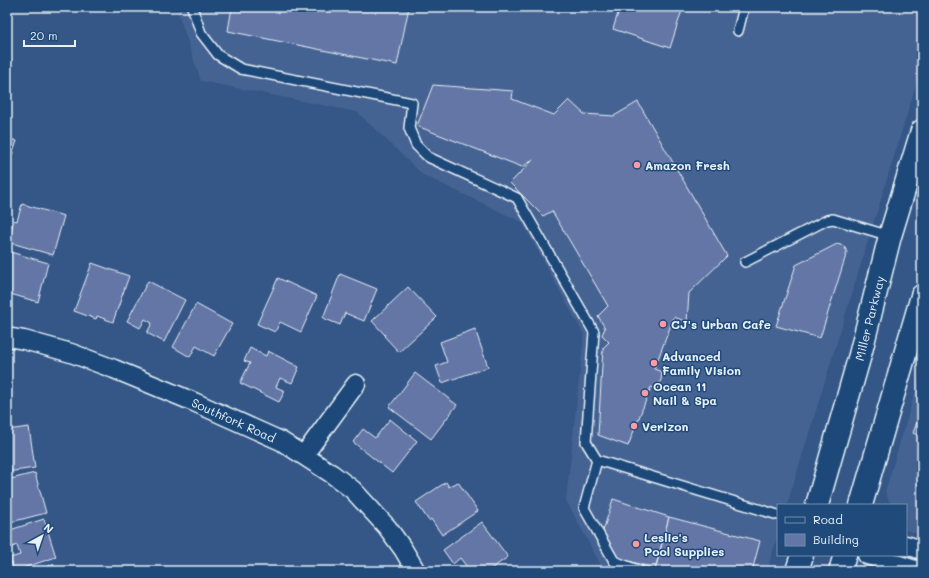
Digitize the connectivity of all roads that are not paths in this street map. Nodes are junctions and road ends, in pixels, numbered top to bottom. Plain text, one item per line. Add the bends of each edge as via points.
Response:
1 (192, 7) edge
2 (744, 7) edge
3 (738, 31) dead end
4 (922, 131) edge
5 (890, 236) junction
6 (745, 262) dead end
7 (922, 296) edge
8 (7, 337) edge
9 (356, 384) dead end
10 (304, 455) junction
11 (597, 460) junction
12 (817, 504) edge
13 (861, 504) edge
14 (777, 515) edge
15 (907, 546) edge
16 (922, 550) edge
17 (802, 556) edge
18 (845, 556) edge
19 (869, 556) edge
20 (416, 571) edge
21 (640, 571) edge
22 (797, 571) edge
23 (840, 571) edge
24 (919, 571) edge

1 - 11 lane via 201,33 218,56 241,69 412,103 409,128 416,145 428,157 517,198 594,332 586,442
2 - 3 lane
4 - 5 street, Miller Parkway
5 - 6 lane via 833,219
5 - 12 street, Miller Parkway via 860,355
7 - 13 street
8 - 10 street, Southfork Road via 71,353 114,369 281,441
9 - 10 street
10 - 20 street, Southfork Road via 353,490 387,527
11 - 14 lane
11 - 21 lane via 584,508 614,561
15 - 16 street
17 - 22 street
18 - 23 street
19 - 24 street

